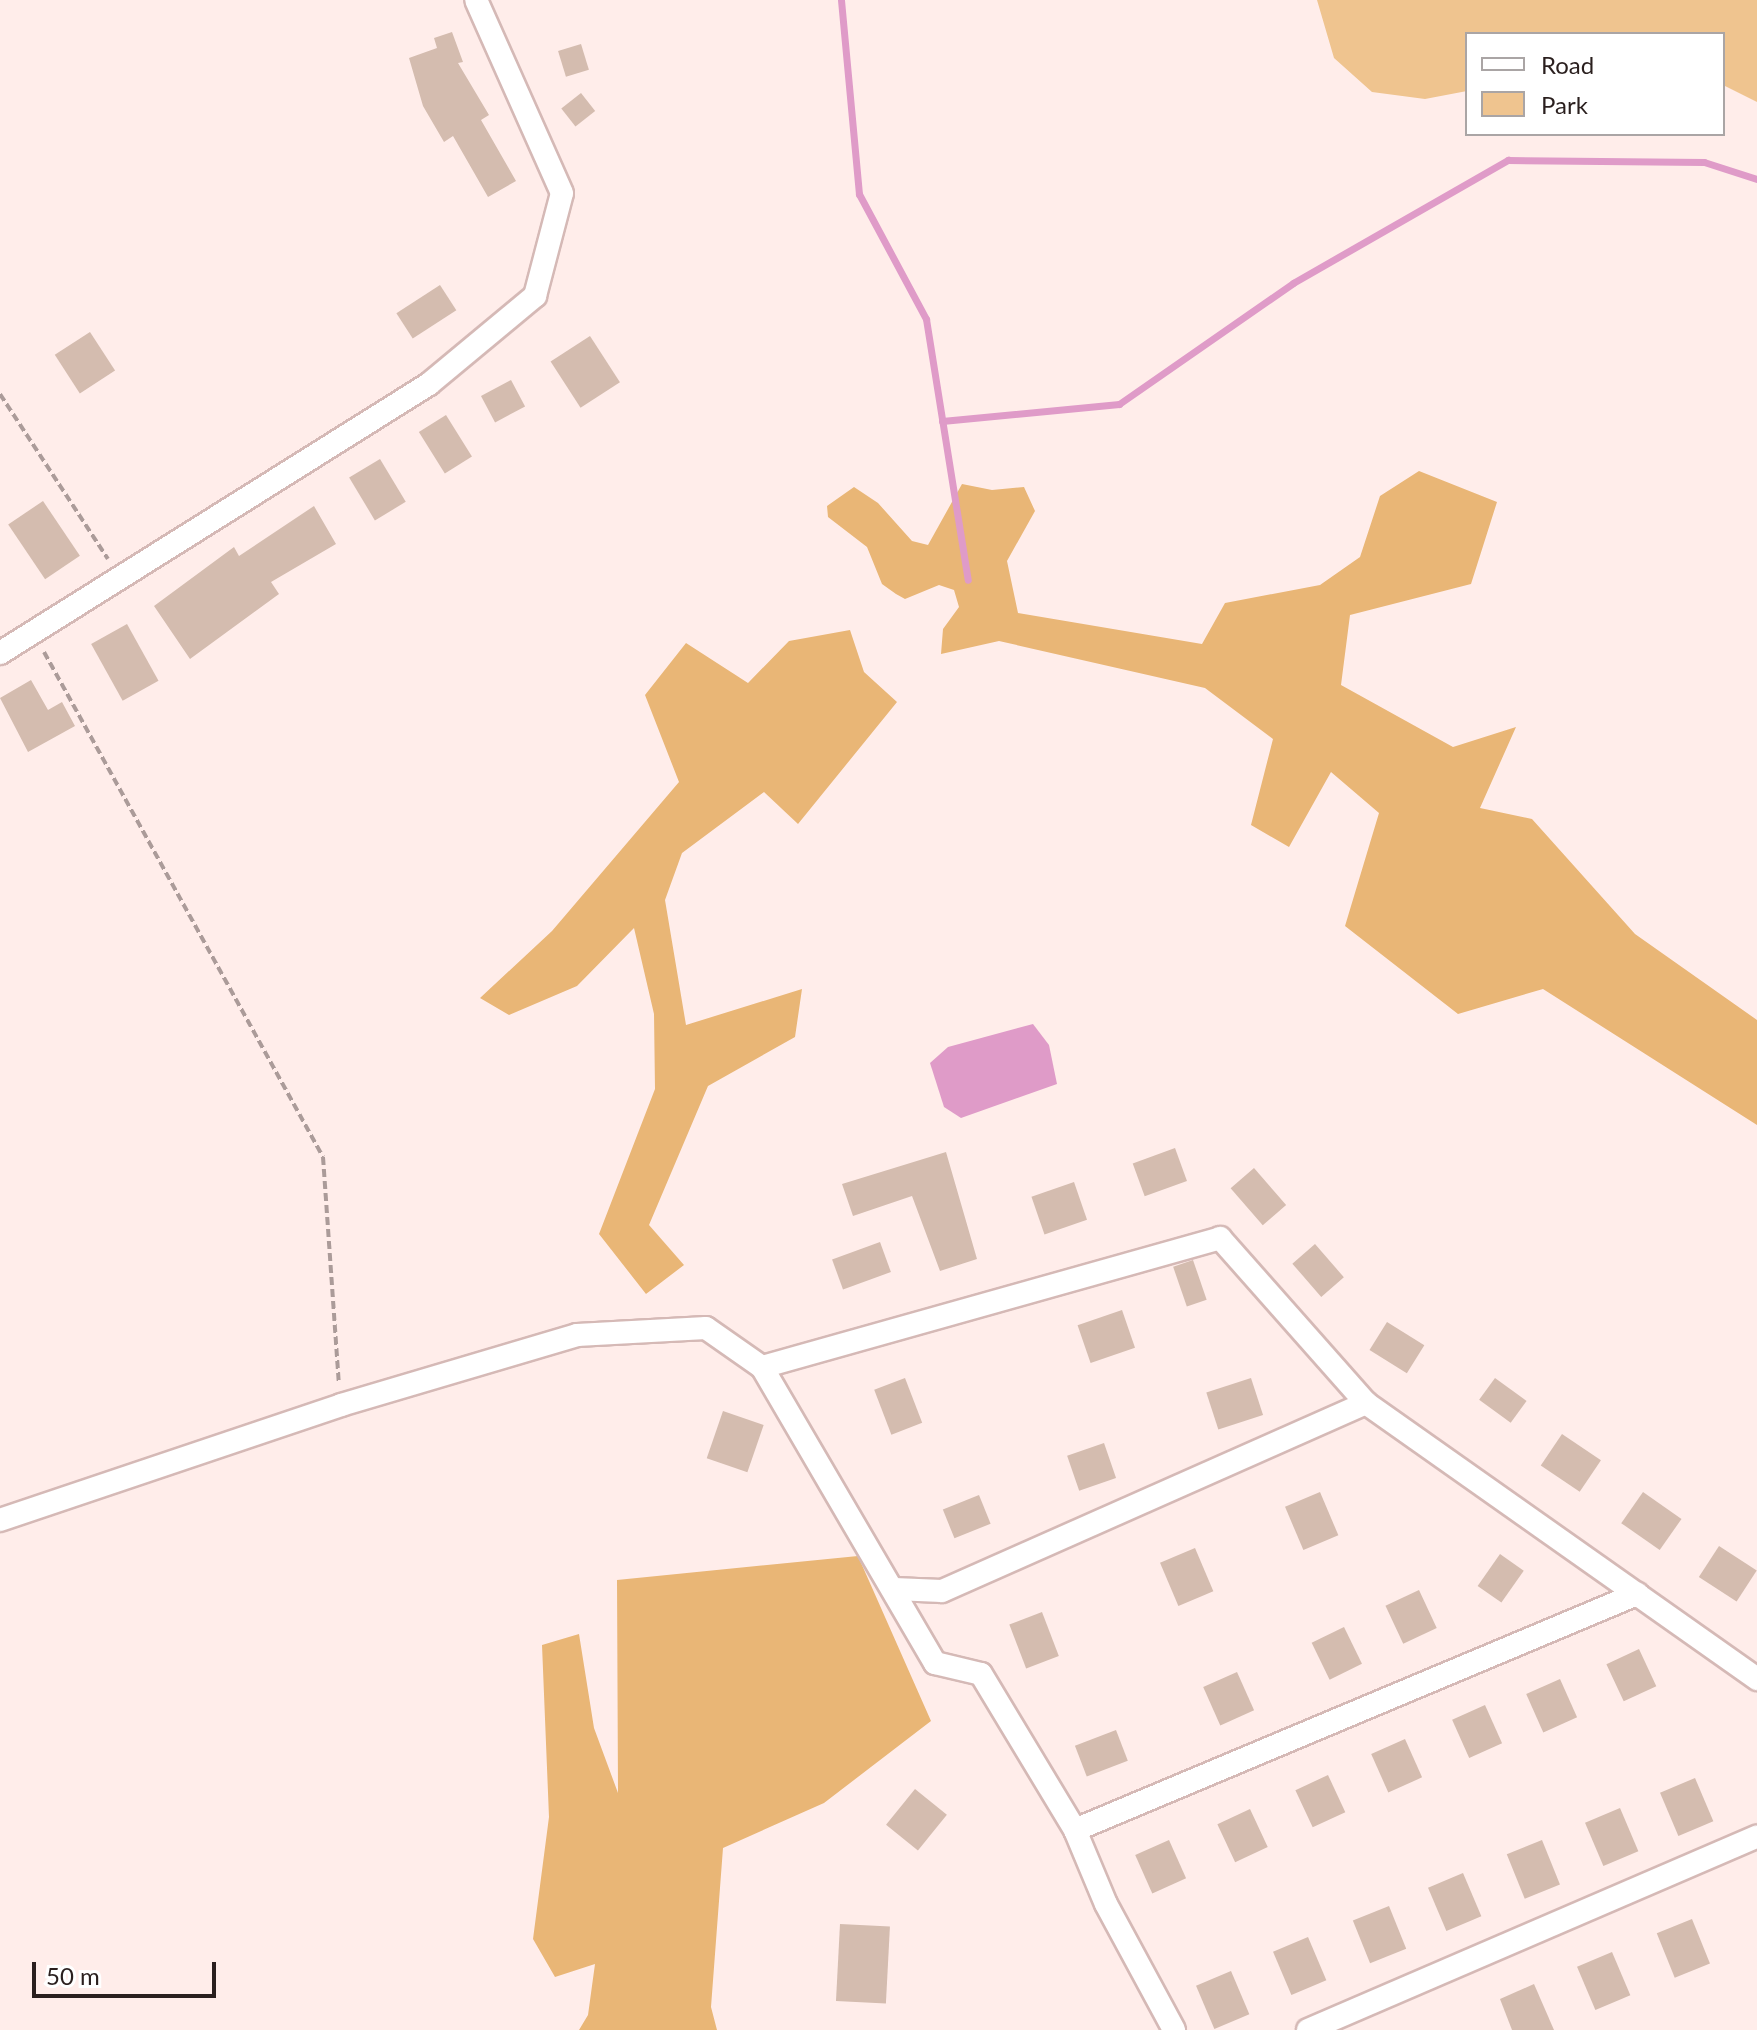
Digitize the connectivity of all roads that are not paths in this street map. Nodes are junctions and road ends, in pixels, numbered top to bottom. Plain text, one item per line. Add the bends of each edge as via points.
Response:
1 (476, 0) edge
2 (0, 653) edge
3 (762, 1367) junction
4 (1366, 1403) junction
5 (0, 1520) edge
6 (894, 1589) junction
7 (1637, 1594) junction
8 (1757, 1679) edge
9 (1075, 1830) junction
10 (1757, 1837) edge
11 (1174, 2030) edge
12 (1308, 2030) edge

1 - 2 street via 562,193 535,296 429,384
3 - 4 street via 1220,1238
3 - 5 street via 706,1328 577,1335 341,1405
3 - 6 street
4 - 6 street via 942,1591
4 - 7 street
6 - 9 street via 935,1663 981,1674
7 - 8 street
7 - 9 street
9 - 11 street via 1106,1904
10 - 12 street

